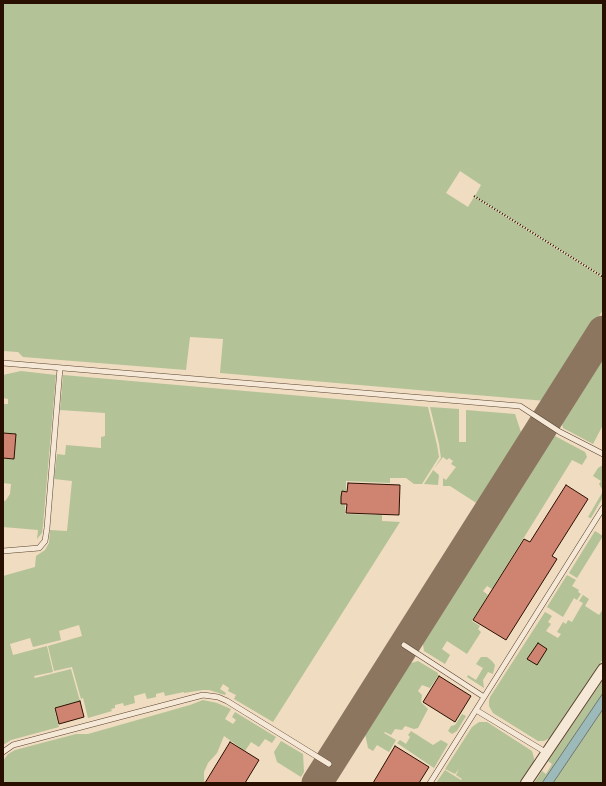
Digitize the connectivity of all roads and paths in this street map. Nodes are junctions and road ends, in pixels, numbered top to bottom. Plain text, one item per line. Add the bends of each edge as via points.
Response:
1 (474, 196) dead end
2 (603, 277) edge
3 (3, 363) edge
4 (60, 368) junction
5 (603, 454) edge
6 (603, 508) edge
7 (3, 550) edge
8 (404, 645) dead end
9 (603, 669) edge
10 (484, 697) junction
11 (476, 710) junction
12 (3, 752) edge
13 (547, 753) junction
14 (329, 764) dead end
15 (430, 783) edge
16 (526, 783) edge

1 - 2 path
3 - 4 lane
4 - 5 lane via 520,406 560,432
4 - 7 lane via 44,541 39,548
6 - 10 lane
8 - 10 lane
9 - 13 street
10 - 11 lane
11 - 13 lane
11 - 15 lane
12 - 14 lane via 19,743 203,695 227,701
13 - 16 street

